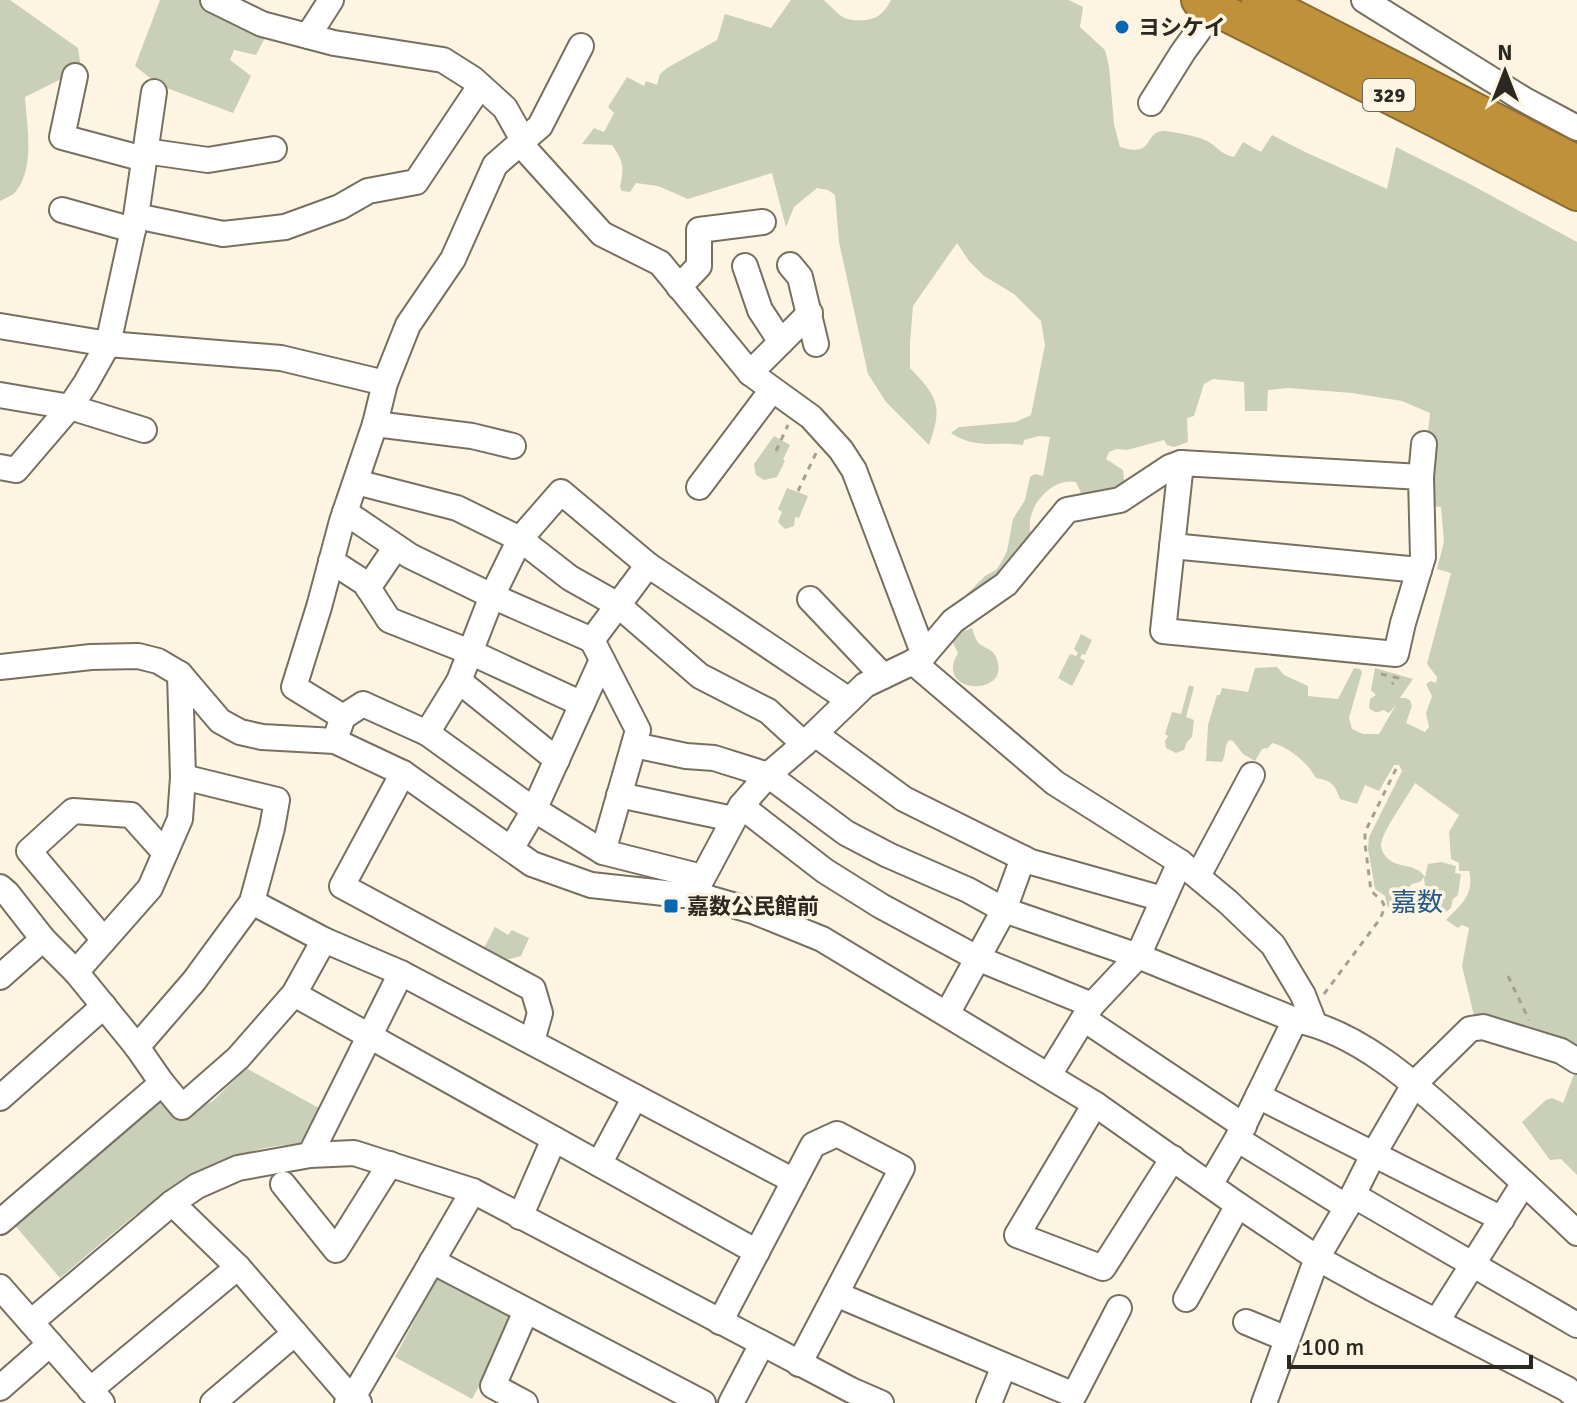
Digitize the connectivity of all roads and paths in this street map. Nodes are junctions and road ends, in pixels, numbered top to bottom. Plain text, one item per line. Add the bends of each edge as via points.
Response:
1 (213, 0) edge
2 (331, 0) edge
3 (1259, 0) edge
4 (1364, 0) edge
5 (1207, 4) edge
6 (308, 36) junction
7 (581, 46) dead end
8 (75, 76) dead end
9 (480, 86) junction
10 (154, 92) dead end
11 (1151, 103) dead end
12 (1577, 128) edge
13 (523, 140) junction
14 (274, 149) dead end
15 (145, 155) junction
16 (1577, 163) edge
17 (1577, 193) edge
18 (62, 210) dead end
19 (763, 222) dead end
20 (134, 223) junction
21 (790, 265) dead end
22 (745, 266) dead end
23 (679, 287) junction
24 (810, 313) junction
25 (0, 326) edge
26 (781, 342) junction
27 (108, 344) junction
28 (816, 344) dead end
29 (750, 373) junction
30 (385, 383) junction
31 (772, 390) junction
32 (0, 395) edge
33 (70, 407) junction
34 (797, 407) junction
35 (375, 424) junction
36 (144, 430) dead end
37 (826, 433) junction
38 (1424, 444) dead end
39 (513, 446) dead end
40 (776, 451) dead end
41 (1181, 463) junction
42 (0, 467) edge
43 (1421, 477) junction
44 (356, 482) junction
45 (699, 487) dead end
46 (798, 491) dead end
47 (345, 512) junction
48 (520, 539) junction
49 (1172, 546) junction
50 (396, 547) junction
51 (331, 561) junction
52 (648, 565) junction
53 (1419, 570) junction
54 (368, 588) junction
55 (492, 596) junction
56 (810, 599) dead end
57 (618, 605) junction
58 (597, 650) junction
59 (470, 652) junction
60 (919, 658) junction
61 (0, 667) edge
62 (180, 674) junction
63 (883, 676) junction
64 (459, 681) junction
65 (849, 700) junction
66 (582, 704) junction
67 (343, 717) junction
68 (427, 733) junction
69 (810, 739) junction
70 (335, 741) junction
71 (634, 745) junction
72 (557, 760) junction
73 (1396, 769) dead end
74 (403, 773) junction
75 (768, 775) junction
76 (1252, 775) dead end
77 (183, 777) junction
78 (619, 795) junction
79 (534, 810) junction
80 (737, 813) junction
81 (511, 849) junction
82 (603, 852) junction
83 (165, 853) junction
84 (1023, 858) junction
85 (1189, 869) junction
86 (698, 886) junction
87 (0, 887) edge
88 (1163, 899) junction
89 (252, 902) junction
90 (1004, 910) junction
91 (43, 939) junction
92 (104, 940) junction
93 (324, 940) junction
94 (1138, 956) junction
95 (977, 958) junction
96 (76, 972) junction
97 (401, 973) junction
98 (1508, 976) dead end
99 (0, 977) edge
100 (294, 994) junction
101 (104, 1006) junction
102 (1088, 1012) junction
103 (947, 1014) junction
104 (1306, 1018) junction
105 (370, 1036) junction
106 (532, 1041) junction
107 (137, 1047) junction
108 (1549, 1047) junction
109 (1577, 1061) edge
110 (1049, 1075) junction
111 (162, 1083) junction
112 (1415, 1083) junction
113 (1258, 1096) junction
114 (635, 1097) junction
115 (0, 1098) edge
116 (1095, 1104) junction
117 (1240, 1133) junction
118 (554, 1139) junction
119 (310, 1155) junction
120 (1373, 1155) junction
121 (1173, 1158) junction
122 (390, 1164) junction
123 (599, 1164) junction
124 (794, 1181) junction
125 (1524, 1183) junction
126 (283, 1184) dead end
127 (1210, 1185) junction
128 (473, 1191) junction
129 (1350, 1201) junction
130 (172, 1203) junction
131 (1238, 1205) junction
132 (520, 1217) junction
133 (1502, 1219) junction
134 (0, 1222) edge
135 (1577, 1233) edge
136 (757, 1252) junction
137 (1317, 1258) junction
138 (432, 1261) junction
139 (1474, 1265) junction
140 (238, 1267) junction
141 (0, 1287) edge
142 (836, 1294) junction
143 (1186, 1299) dead end
144 (1119, 1308) dead end
145 (526, 1311) junction
146 (1437, 1321) junction
147 (31, 1322) junction
148 (720, 1322) junction
149 (1246, 1322) dead end
150 (1577, 1325) edge
151 (295, 1333) junction
152 (1287, 1339) junction
153 (50, 1344) junction
154 (762, 1344) junction
155 (799, 1364) junction
156 (1004, 1366) junction
157 (0, 1388) edge
158 (96, 1396) edge
159 (1577, 1398) edge
160 (353, 1402) edge
161 (213, 1403) edge
162 (525, 1403) edge
163 (703, 1403) edge
164 (731, 1403) edge
165 (881, 1403) edge
166 (989, 1403) edge
167 (1264, 1403) edge

1 - 6 street via 262,24
2 - 6 street
3 - 16 highway, 329
4 - 12 street
5 - 11 street
5 - 17 highway, 329
6 - 9 street via 443,60
7 - 13 street via 540,126
8 - 15 street via 62,137
9 - 13 street via 505,108
9 - 20 street via 416,182 368,191 285,227 223,234
10 - 15 street
13 - 23 street via 526,150 602,234 660,263
13 - 30 street via 495,165 453,259 408,325
14 - 15 street via 208,160
15 - 20 street
18 - 20 street
19 - 23 street via 699,230 699,266
20 - 27 street
21 - 24 street via 800,277
22 - 26 street via 760,310
23 - 29 street
24 - 26 street
24 - 28 street
25 - 27 street
26 - 29 street
27 - 30 street via 281,358
27 - 33 street
29 - 31 street
30 - 35 street
31 - 34 street
31 - 45 street
32 - 33 street
33 - 36 street
33 - 42 street via 16,470
34 - 37 street
34 - 40 path
35 - 39 street
35 - 44 street
37 - 46 path
37 - 60 street via 854,470
38 - 43 street
41 - 43 street
41 - 49 street
41 - 60 street via 1120,500 1067,510 1006,584 953,621
43 - 53 street
44 - 47 street
44 - 48 street via 457,508
47 - 50 street
47 - 51 street
48 - 52 street via 561,492
48 - 55 street
48 - 57 street via 570,578
49 - 53 street
49 - 53 street via 1163,631 1396,654
50 - 54 street
50 - 55 street
51 - 54 street
51 - 67 street via 294,687
52 - 57 street
52 - 65 street
54 - 59 street via 389,620
55 - 58 street
55 - 59 street
56 - 63 street
57 - 58 street
57 - 69 street via 700,676
58 - 66 street
58 - 71 street via 638,730
59 - 64 street
59 - 66 street
60 - 63 street
60 - 85 street via 1055,783
61 - 62 street via 138,656
62 - 70 street via 220,721 240,732
62 - 77 street
63 - 65 street
64 - 68 street
64 - 72 street
65 - 69 street
66 - 72 street
67 - 68 street via 363,704
67 - 70 street
68 - 79 street
69 - 75 street
69 - 84 street via 904,799
70 - 74 street
71 - 75 street via 714,758
71 - 78 street
72 - 79 street
73 - 104 path via 1365,832 1371,891 1382,901 1384,912
74 - 81 street
74 - 106 street via 342,886 533,989 540,1013
75 - 80 street
75 - 90 street via 846,833
76 - 85 street
77 - 83 street via 180,819
77 - 89 street via 277,800
78 - 80 street
78 - 82 street
79 - 81 street
79 - 82 street
80 - 86 street
80 - 95 street via 881,906
81 - 86 street via 532,864 591,885 683,895
82 - 86 street
83 - 92 street via 150,888
83 - 92 street via 131,815 73,811 29,851
84 - 88 street
84 - 90 street
85 - 88 street
85 - 104 street via 1273,945 1303,995
86 - 103 street via 822,939
87 - 91 street
88 - 94 street
89 - 93 street
89 - 107 street
90 - 94 street
90 - 95 street
91 - 96 street
91 - 99 street
92 - 96 street
93 - 97 street
93 - 100 street
94 - 102 street
94 - 104 street
95 - 102 street
95 - 103 street
96 - 101 street
97 - 105 street
97 - 106 street
98 - 108 path
100 - 105 street
100 - 111 street via 238,1058 182,1107
101 - 107 street
101 - 115 street
102 - 110 street
102 - 117 street
103 - 110 street
104 - 112 street
104 - 113 street
105 - 118 street
105 - 119 street
106 - 114 street
107 - 111 street
108 - 109 street
108 - 112 street via 1483,1027 1470,1029
110 - 116 street
111 - 134 street
112 - 120 street
112 - 125 street
113 - 117 street
113 - 120 street
114 - 123 street
114 - 124 street
116 - 121 street
116 - 121 street via 1017,1235 1103,1268
117 - 127 street
117 - 129 street
118 - 123 street
118 - 132 street
119 - 122 street via 354,1153
119 - 130 street via 238,1168
120 - 129 street
120 - 133 street
121 - 127 street
122 - 126 street via 336,1250
122 - 128 street
123 - 136 street
124 - 136 street
124 - 142 street via 813,1145 837,1134 902,1168
125 - 133 street
125 - 135 street
127 - 131 street
128 - 132 street
128 - 138 street
129 - 137 street
129 - 139 street
130 - 140 street
130 - 147 street
131 - 137 street
131 - 143 street
132 - 148 street
133 - 139 street
136 - 148 street
137 - 146 street
137 - 152 street
138 - 145 street
138 - 160 street
139 - 146 street
139 - 150 street
140 - 151 street
140 - 158 street
141 - 147 street
142 - 155 street
142 - 156 street
144 - 156 street via 1074,1395
145 - 162 street via 493,1386
145 - 163 street
146 - 159 street
147 - 153 street
148 - 154 street
149 - 152 street
151 - 160 street
151 - 161 street
152 - 167 street
153 - 157 street
153 - 158 street
154 - 155 street
154 - 164 street
155 - 165 street
156 - 166 street

